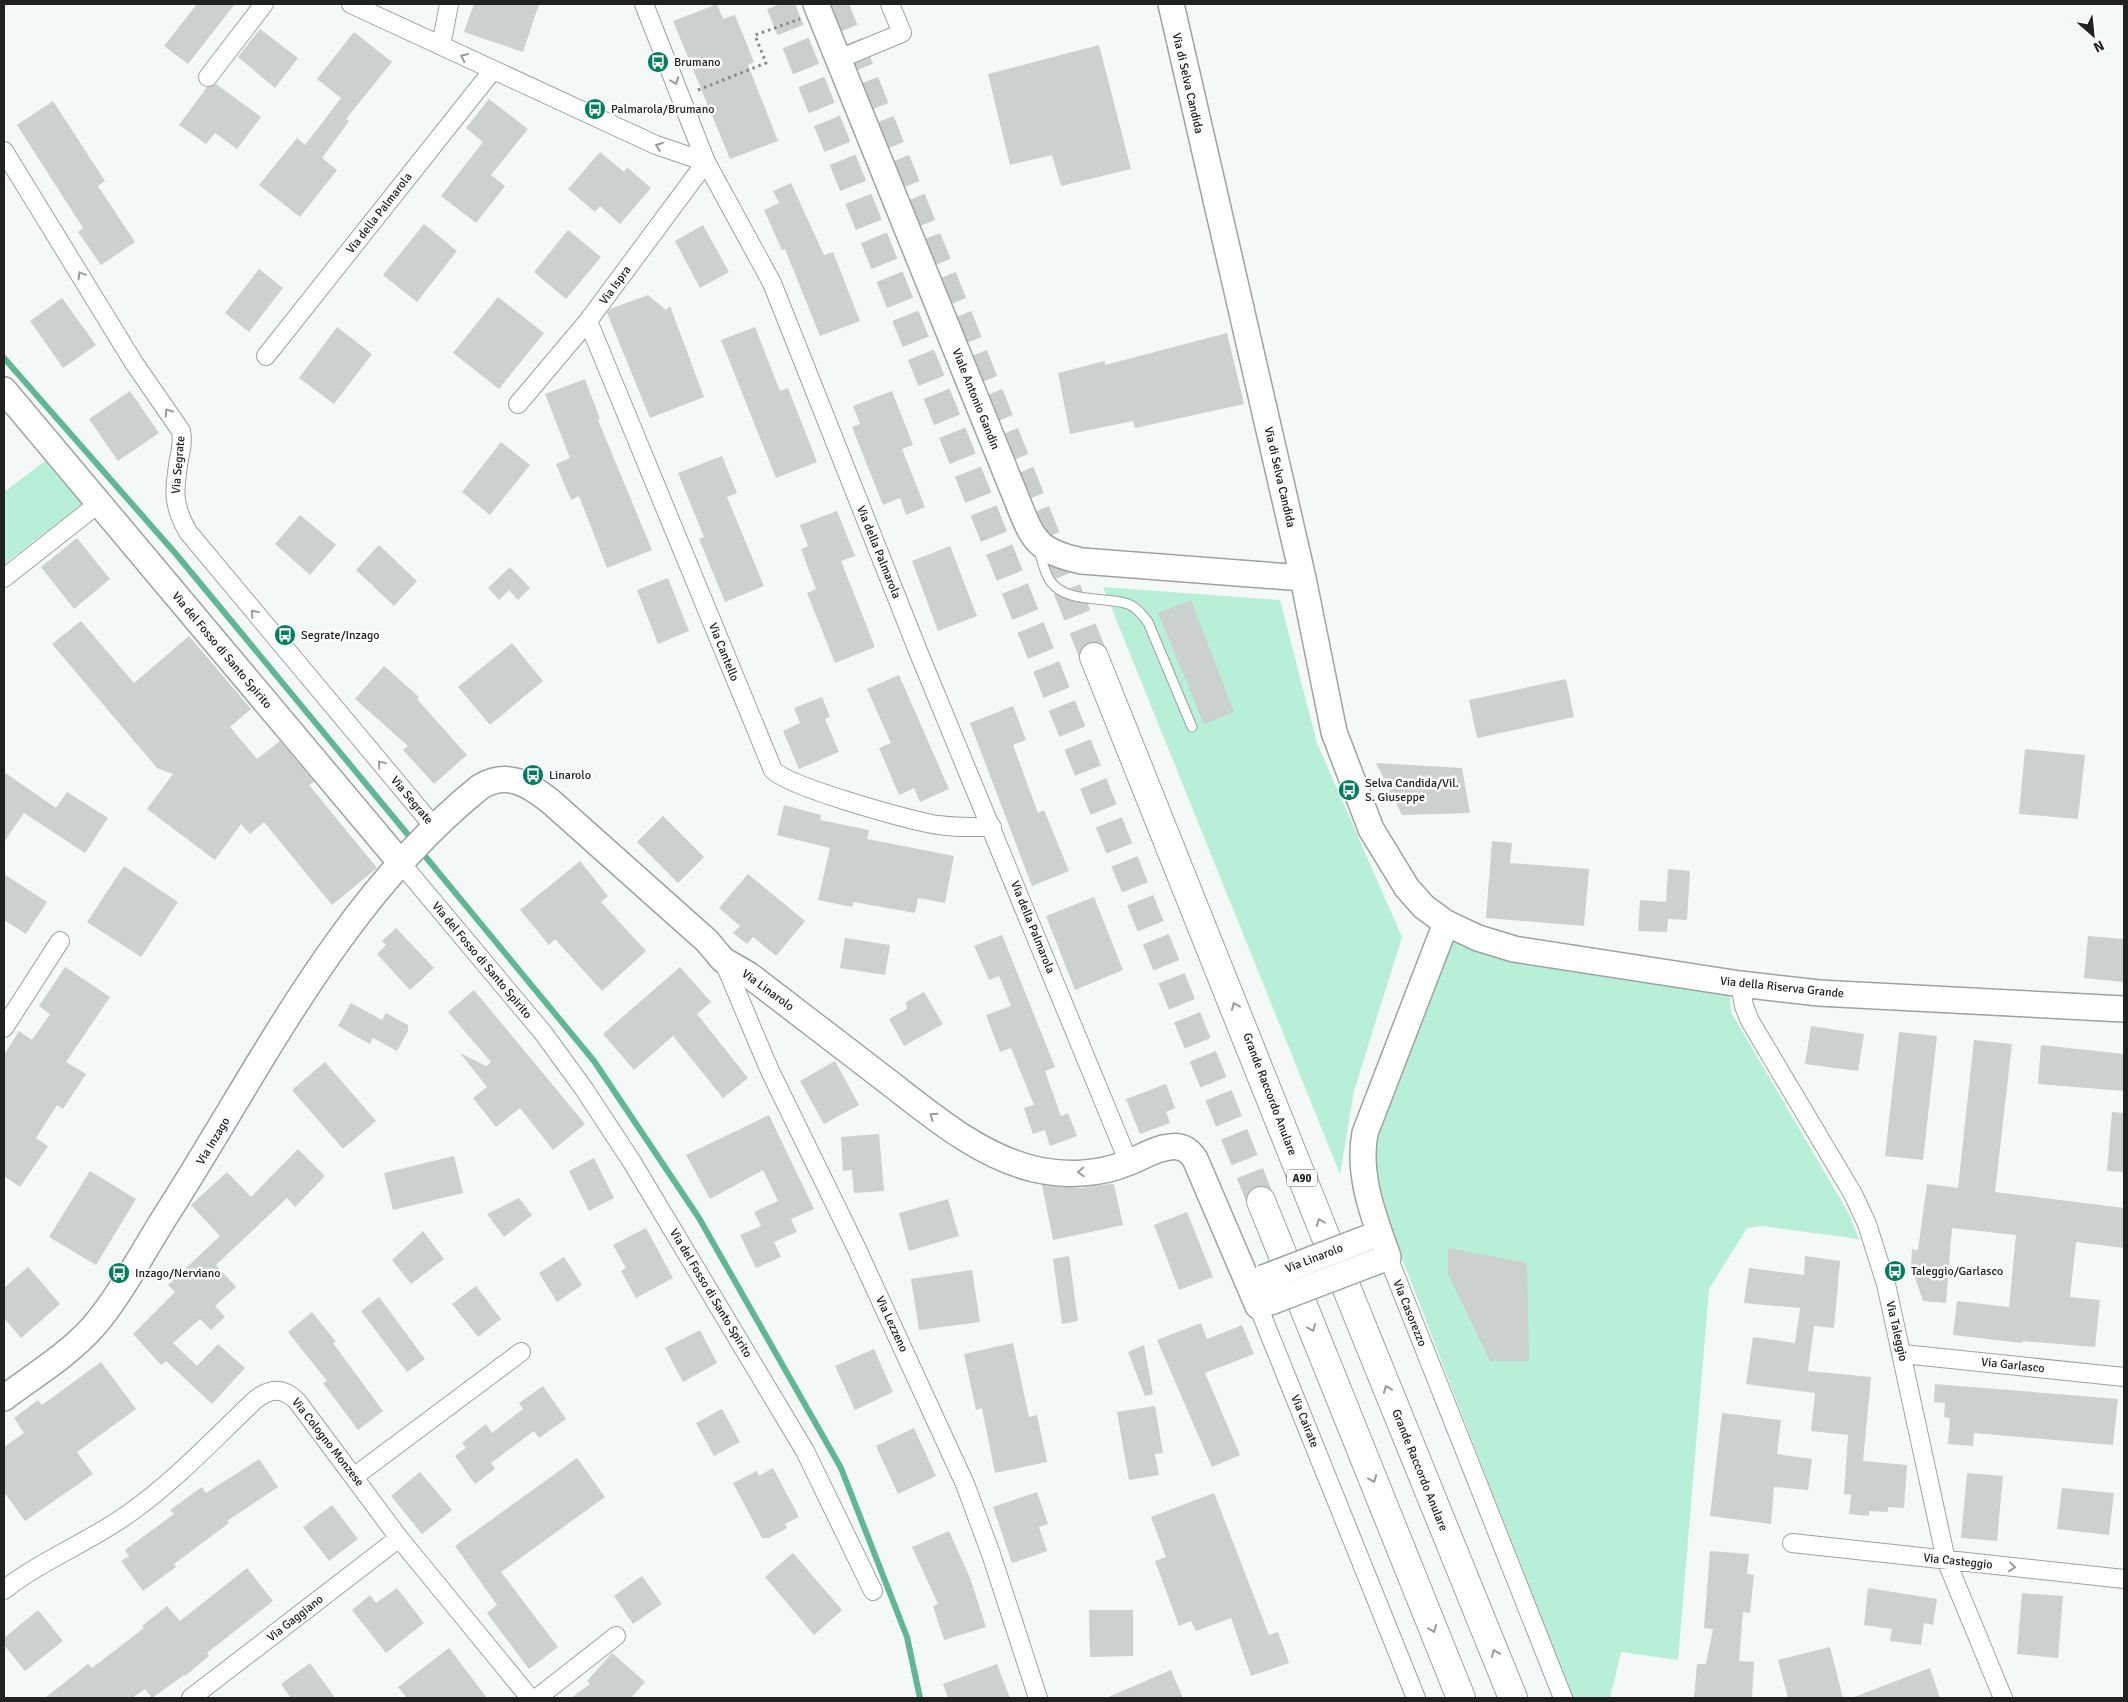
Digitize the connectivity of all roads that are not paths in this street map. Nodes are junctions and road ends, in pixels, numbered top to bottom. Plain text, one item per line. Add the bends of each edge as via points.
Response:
1 (264, 4) edge
2 (351, 4) edge
3 (450, 4) edge
4 (644, 4) edge
5 (890, 4) edge
6 (1171, 4) edge
7 (818, 8) edge
8 (441, 46) junction
9 (839, 59) junction
10 (493, 70) junction
11 (208, 78) dead end
12 (4, 151) edge
13 (706, 162) junction
14 (588, 321) junction
15 (266, 356) dead end
16 (4, 390) edge
17 (518, 404) dead end
18 (98, 504) junction
19 (1036, 542) junction
20 (4, 578) edge
21 (1303, 578) junction
22 (1094, 657) tunnel mouth
23 (1192, 726) dead end
24 (992, 827) junction
25 (435, 828) junction
26 (400, 862) junction
27 (1446, 923) junction
28 (60, 941) dead end
29 (723, 960) junction
30 (1740, 984) junction
31 (2124, 1009) edge
32 (4, 1028) edge
33 (1184, 1148) joint
34 (1129, 1163) junction
35 (1261, 1202) tunnel mouth
36 (1373, 1235) junction
37 (1383, 1259) junction
38 (1256, 1281) junction
39 (1266, 1304) junction
40 (521, 1352) dead end
41 (1903, 1354) junction
42 (2124, 1377) edge
43 (4, 1398) edge
44 (355, 1476) junction
45 (399, 1538) junction
46 (1792, 1543) dead end
47 (1946, 1560) junction
48 (2124, 1578) edge
49 (4, 1590) edge
50 (873, 1591) dead end
51 (616, 1636) dead end
52 (191, 1698) edge
53 (530, 1698) edge
54 (537, 1698) edge
55 (1038, 1698) edge
56 (1416, 1698) edge
57 (1461, 1698) edge
58 (1513, 1698) edge
59 (1563, 1698) edge
60 (2003, 1698) edge

1 - 11 street
2 - 8 street
3 - 8 street
4 -> 13 street, Via della Palmarola
5 - 9 street via 902,33
6 - 21 street, Via di Selva Candida
7 - 9 street, Viale Antonio Gandin
10 -> 8 street
9 - 19 street, Viale Antonio Gandin via 1014,495
13 -> 10 street via 656,145
10 - 15 street, Via della Palmarola
25 -> 12 street, Via Segrate via 188,532 177,510 174,491 181,431 134,363
13 - 14 street, Via Ispra
13 - 24 street, Via della Palmarola via 772,283 920,656
14 - 17 street, Via Ispra
14 - 24 street, Via Cantello via 773,770 796,784 927,823
16 - 18 street, Via del Fosso di Santo Spirito
18 - 20 street
18 - 26 street, Via del Fosso di Santo Spirito
19 - 21 street via 1058,555 1082,561
19 - 23 lane via 1046,573 1055,586 1075,595 1129,604 1139,611 1148,622
21 - 27 street, Via di Selva Candida via 1334,732 1371,829 1406,888
58 -> 22 highway, Grande Raccordo Anulare / A90
24 - 34 street, Via della Palmarola
25 - 26 street, Via Linarolo
25 - 29 street, Via Linarolo via 487,783 506,778 520,781 550,800 707,941
26 - 43 street, Via Inzago via 338,941 292,1011 103,1314 78,1342
26 - 50 street, Via del Fosso di Santo Spirito via 544,1034 632,1162 796,1435
27 - 30 street, Via della Riserva Grande via 1478,938 1514,949
27 - 36 street, Via Casorezzo via 1365,1133 1363,1169
28 - 32 street
34 -> 29 street, Via Linarolo via 1092,1172 1053,1172 1019,1165 992,1153 930,1114 749,975
29 - 55 street, Via Lezzeno via 770,1071 961,1475 991,1554
30 - 31 street, Via della Riserva Grande via 1820,993
30 - 41 street, Via Taleggio via 1750,1021 1863,1214 1886,1284
33 - 34 street, Via Linarolo via 1164,1148
33 - 38 street, Via Cairate via 1195,1159
35 -> 57 highway
36 - 37 street, Via Casorezzo
36 - 38 street, Via Linarolo, bridge
37 - 39 street, Via Linarolo, bridge
37 - 59 street, Via Casorezzo
38 - 39 street, Via Cairate
39 - 56 street, Via Cairate
40 - 44 street
41 - 42 street, Via Garlasco
41 - 47 street, Via Taleggio
44 - 45 street, Via Cologno Monzese
44 - 49 street, Via Cologno Monzese via 293,1398 279,1390 269,1391 130,1513 35,1567
45 - 52 street, Via Gaggiano
45 - 53 street, Via Cologno Monzese
46 - 47 street, Via Casteggio
47 -> 48 street, Via Casteggio
47 - 60 street, Via Taleggio
51 - 54 street

